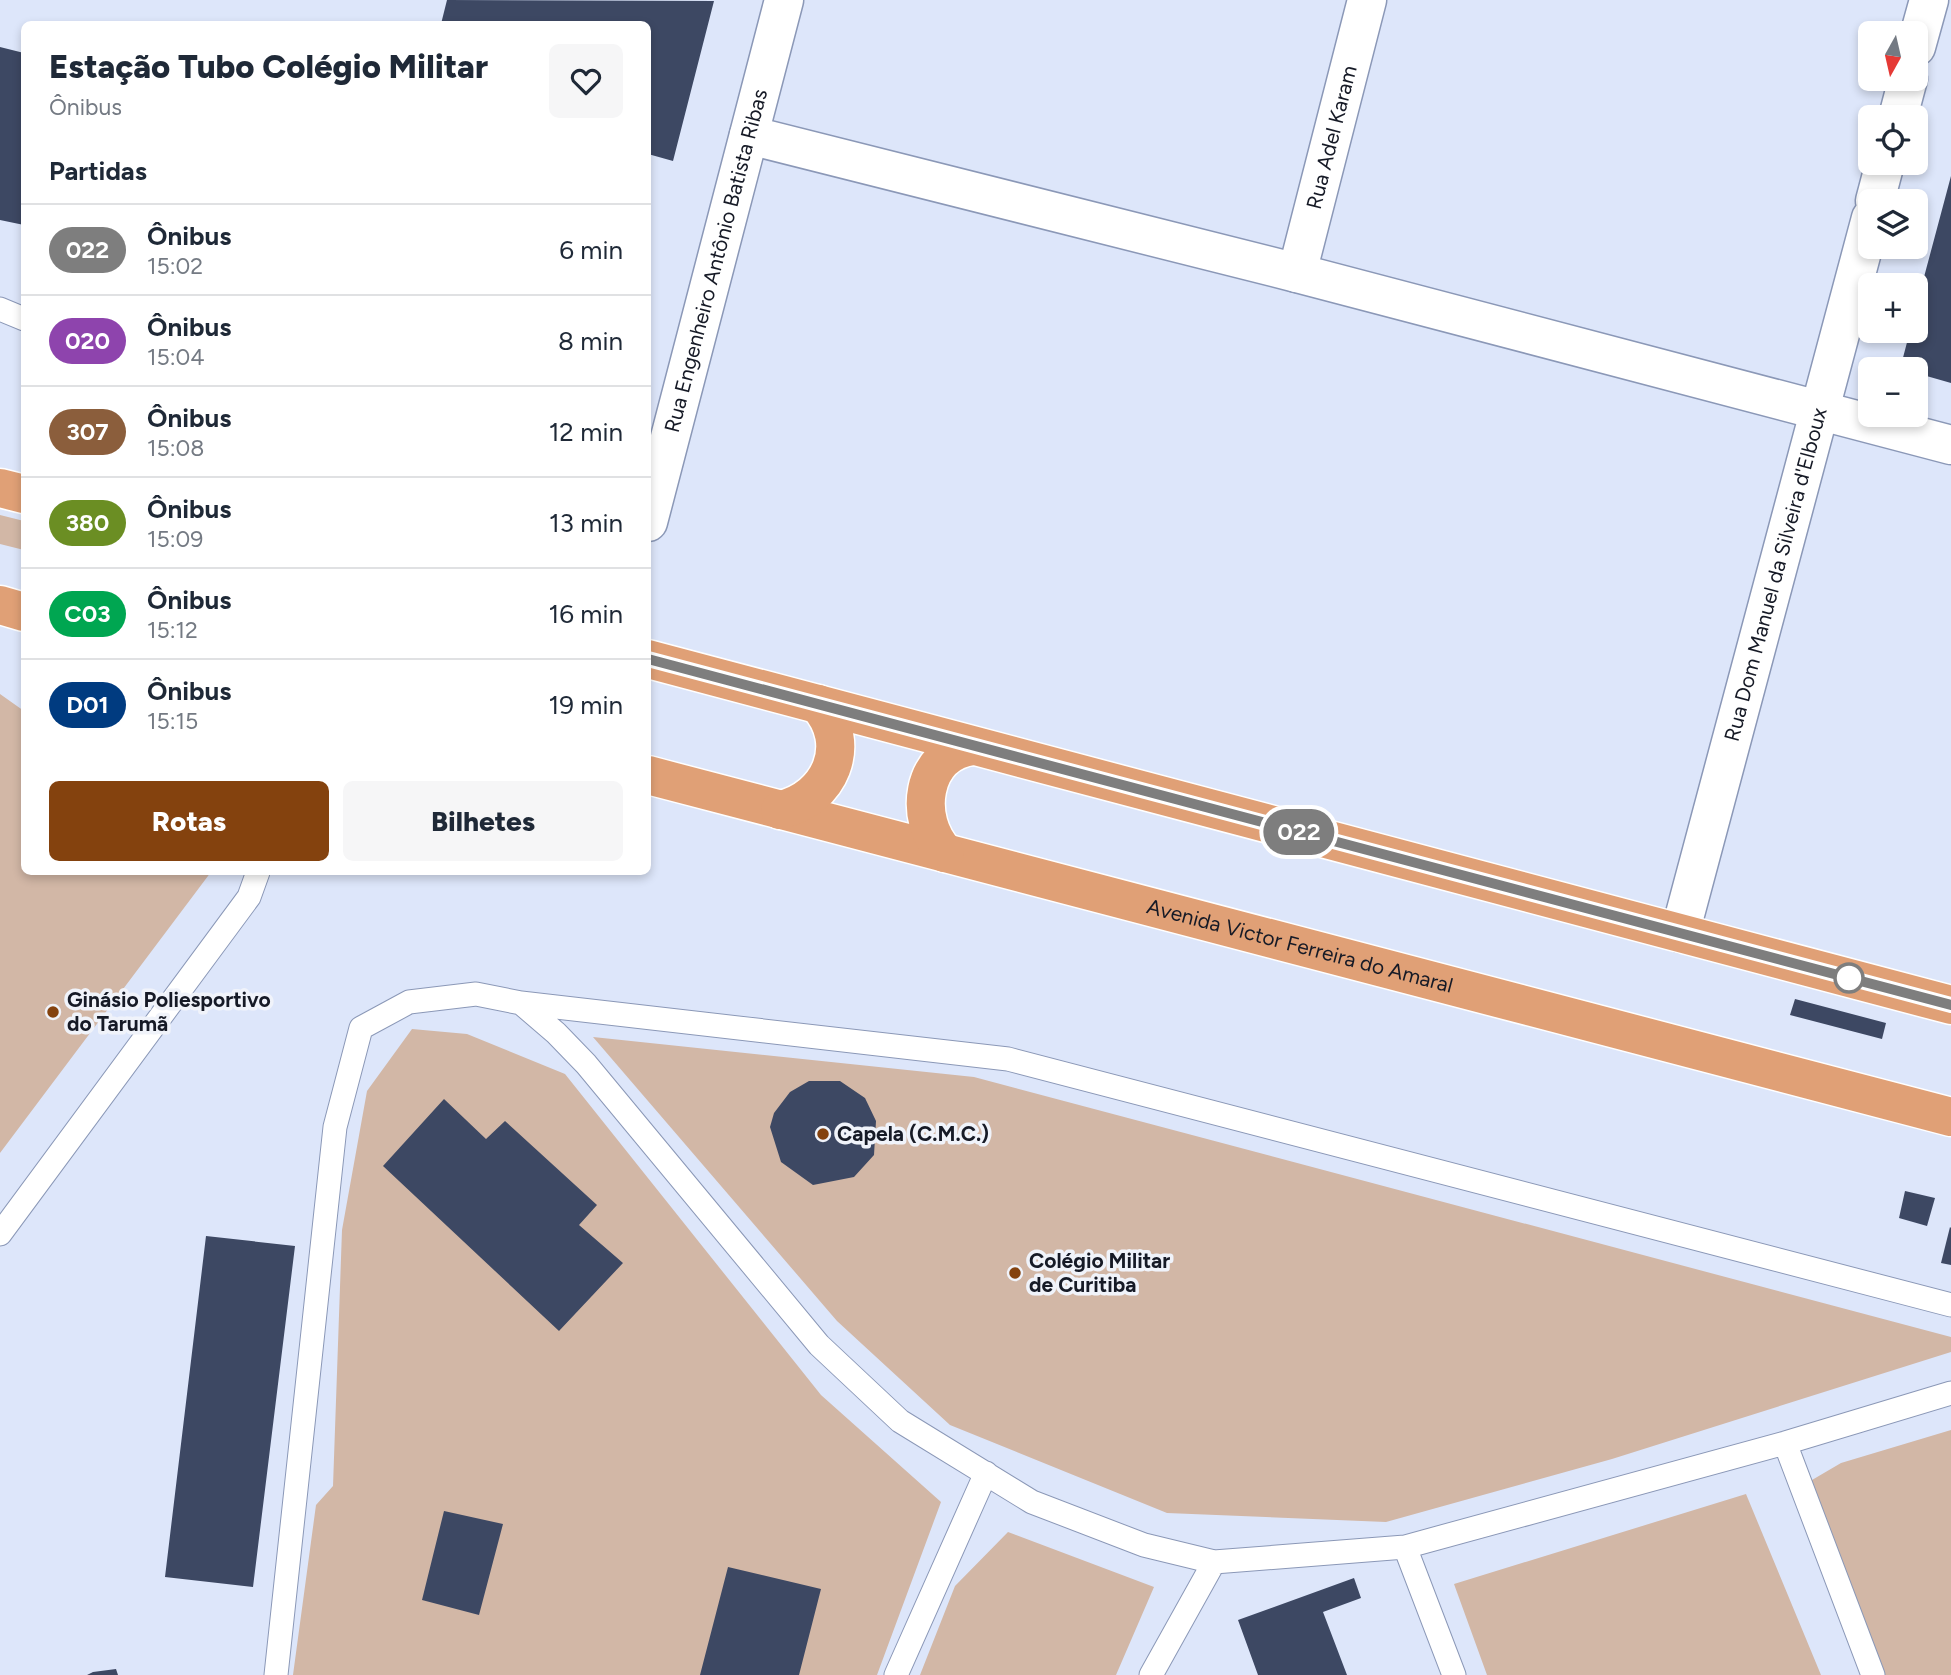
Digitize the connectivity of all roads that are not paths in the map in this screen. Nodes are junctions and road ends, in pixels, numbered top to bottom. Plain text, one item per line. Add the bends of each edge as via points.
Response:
1 (784, 0) edge
2 (1367, 0) edge
3 (1929, 0) edge
4 (1923, 21) edge
5 (749, 135) junction
6 (1860, 259) edge
7 (1297, 273) junction
8 (0, 309) edge
9 (21, 318) edge
10 (1819, 410) junction
11 (1951, 445) edge
12 (0, 488) edge
13 (21, 493) edge
14 (651, 511) edge
15 (651, 660) edge
16 (818, 704) junction
17 (974, 746) junction
18 (651, 776) edge
19 (780, 810) junction
20 (945, 853) junction
21 (257, 875) edge
22 (1680, 933) junction
23 (520, 1003) junction
24 (1951, 1004) edge
25 (1951, 1116) edge
26 (0, 1234) edge
27 (1951, 1305) edge
28 (1951, 1393) edge
29 (1785, 1443) junction
30 (986, 1473) junction
31 (1405, 1547) junction
32 (1214, 1562) junction
33 (276, 1675) edge
34 (896, 1675) edge
35 (1152, 1675) edge
36 (1454, 1675) edge
37 (1873, 1675) edge

1 - 5 street, Rua Engenheiro Antônio Batista Ribas
2 - 7 street, Rua Adel Karam
3 - 4 street
5 - 7 street
5 - 14 street, Rua Engenheiro Antônio Batista Ribas
6 - 10 street, Rua Dom Manuel da Silveira d'Elboux
7 - 10 street
8 - 9 lane
10 - 11 street
10 - 22 street, Rua Dom Manuel da Silveira d'Elboux
12 - 13 highway
15 - 16 highway
16 - 17 highway
16 - 19 highway via 835,735 832,769 812,796
17 - 20 highway via 948,757 927,787 927,822
17 - 22 highway
18 - 19 highway, Avenida Victor Ferreira do Amaral
19 - 20 highway, Avenida Victor Ferreira do Amaral
20 - 25 highway, Avenida Victor Ferreira do Amaral
21 - 26 lane via 249,897
22 - 24 highway
23 - 27 lane via 1008,1059
23 - 30 lane via 586,1064 819,1345 900,1420
23 - 33 lane via 476,994 409,1002 361,1028 335,1127
28 - 29 lane
29 - 31 lane
29 - 37 lane
30 - 32 lane via 1032,1502 1144,1545
30 - 34 lane
31 - 32 lane
31 - 36 lane
32 - 35 lane

